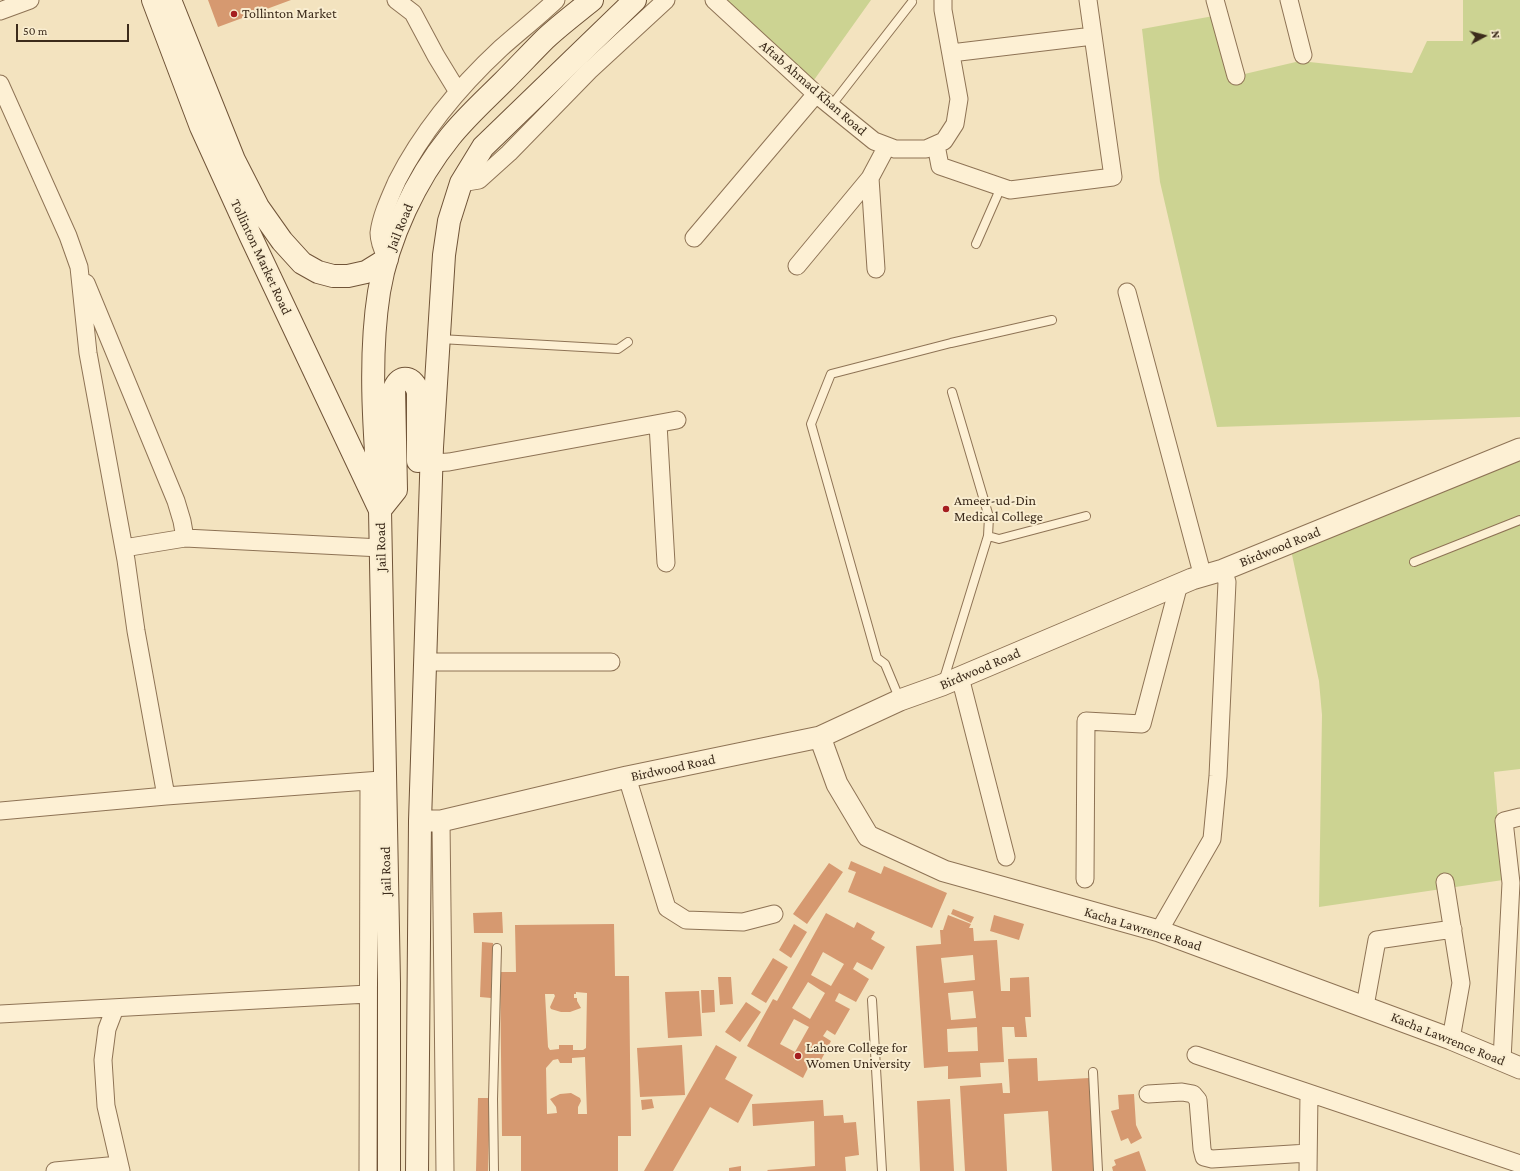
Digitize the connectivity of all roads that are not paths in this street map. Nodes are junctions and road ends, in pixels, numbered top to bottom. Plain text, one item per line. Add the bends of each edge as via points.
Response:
1 (30, 0) edge
2 (153, 0) edge
3 (170, 0) edge
4 (396, 0) edge
5 (592, 0) edge
6 (635, 0) edge
7 (666, 0) edge
8 (714, 0) edge
9 (943, 0) edge
10 (1088, 0) edge
11 (1215, 0) edge
12 (1289, 0) edge
13 (912, 2) dead end
14 (546, 3) edge
15 (0, 11) edge
16 (1093, 36) junction
17 (951, 53) junction
18 (1303, 55) dead end
19 (1236, 76) dead end
20 (0, 84) edge
21 (458, 92) junction
22 (816, 94) junction
23 (831, 106) junction
24 (936, 145) junction
25 (887, 146) junction
26 (870, 178) junction
27 (461, 183) junction
28 (1001, 187) junction
29 (694, 238) dead end
30 (976, 244) dead end
31 (387, 259) junction
32 (797, 266) dead end
33 (79, 267) junction
34 (876, 269) dead end
35 (1127, 292) dead end
36 (1052, 320) dead end
37 (439, 339) junction
38 (628, 342) dead end
39 (952, 392) dead end
40 (677, 420) dead end
41 (658, 424) junction
42 (1520, 449) edge
43 (432, 463) junction
44 (380, 510) junction
45 (1086, 516) dead end
46 (1520, 520) edge
47 (988, 536) junction
48 (185, 538) junction
49 (429, 547) junction
50 (124, 548) junction
51 (381, 548) junction
52 (1414, 562) dead end
53 (666, 563) dead end
54 (1223, 570) junction
55 (1203, 576) junction
56 (1179, 584) junction
57 (425, 662) junction
58 (611, 662) dead end
59 (951, 681) junction
60 (900, 700) junction
61 (820, 737) junction
62 (626, 777) junction
63 (377, 780) junction
64 (166, 796) junction
65 (0, 811) edge
66 (1520, 817) edge
67 (430, 821) junction
68 (1006, 857) dead end
69 (1085, 879) dead end
70 (1515, 881) edge
71 (1445, 882) dead end
72 (774, 914) dead end
73 (1453, 929) junction
74 (1159, 931) junction
75 (497, 948) dead end
76 (368, 994) junction
77 (872, 1000) dead end
78 (1365, 1006) junction
79 (115, 1008) junction
80 (0, 1014) edge
81 (1451, 1038) junction
82 (1196, 1055) dead end
83 (1511, 1064) edge
84 (1093, 1072) dead end
85 (1309, 1093) junction
86 (1148, 1094) dead end
87 (1308, 1153) junction
88 (1520, 1164) edge
89 (1500, 1165) edge
90 (120, 1168) edge
91 (55, 1171) edge
92 (368, 1171) edge
93 (389, 1171) edge
94 (418, 1171) edge
95 (445, 1171) edge
96 (494, 1171) edge
97 (882, 1171) edge
98 (1098, 1171) edge
99 (1308, 1171) edge

1 - 15 street
2 - 44 main road, Tollinton Market Road via 201,127
3 - 31 main road, Tollinton Market Road via 234,160 258,207 282,241 302,263 318,272 333,276 366,272
4 - 21 street via 413,13
5 - 31 main road, Jail Road via 546,38 450,137 428,168 413,196 398,227
6 - 27 main road via 483,147
7 - 27 street via 589,71 479,180
8 - 22 street, Aftab Ahmad Khan Road
9 - 17 street
10 - 16 street
11 - 19 street
12 - 18 street
13 - 23 lane
14 - 21 street
16 - 17 street
16 - 28 street via 1113,177 1010,190
17 - 24 street via 959,99 955,124 944,141
20 - 33 street via 68,236
21 - 31 street via 432,123 407,162 388,200 379,233
22 - 23 street, Aftab Ahmad Khan Road
22 - 29 street
23 - 25 street, Aftab Ahmad Khan Road via 874,141
24 - 25 street, Aftab Ahmad Khan Road via 926,149 896,149
24 - 28 street via 940,166
25 - 26 street
26 - 32 street
26 - 34 street
27 - 37 main road via 449,221 444,256
28 - 30 lane
31 - 44 main road, Jail Road via 379,292 374,345 375,433
33 - 48 street via 176,501
33 - 50 street via 88,353
35 - 55 street
36 - 60 lane via 831,374 811,424 877,658 885,664
37 - 38 lane via 618,349
37 - 43 main road
39 - 47 lane via 989,517
40 - 41 street
41 - 43 street
41 - 53 street
42 - 54 street, Birdwood Road
43 - 49 main road
44 - 49 main road via 396,490 394,389 401,380 408,378 413,381 418,392 417,521
44 - 51 main road, Jail Road
45 - 47 lane via 999,539
46 - 52 lane
47 - 59 lane
48 - 50 street
48 - 51 street
49 - 57 main road
50 - 64 street via 136,631
51 - 63 main road, Jail Road
54 - 55 street, Birdwood Road
54 - 74 street via 1227,582 1218,776 1212,839
55 - 56 street, Birdwood Road
56 - 59 street, Birdwood Road
56 - 69 street via 1142,724 1086,721
57 - 58 street
57 - 67 main road
59 - 60 street, Birdwood Road
59 - 68 street
60 - 61 street, Birdwood Road
61 - 62 street, Birdwood Road
61 - 74 street, Kacha Lawrence Road via 837,784 868,836 944,871
62 - 67 street, Birdwood Road
62 - 72 street via 667,908 686,920 743,922
63 - 64 street
63 - 76 street
63 - 93 main road, Jail Road via 389,984
64 - 65 street
66 - 70 street via 1504,821
67 - 94 main road
67 - 95 street
70 - 83 street
71 - 73 street
73 - 78 street via 1377,940
73 - 81 street via 1461,983
74 - 78 street, Kacha Lawrence Road
75 - 96 lane
76 - 79 street
76 - 92 street
77 - 97 lane
78 - 81 street, Kacha Lawrence Road
79 - 80 street
79 - 90 street via 106,1029 103,1060 106,1106
81 - 83 street, Kacha Lawrence Road
82 - 85 street
84 - 98 lane
85 - 87 street
85 - 89 street
86 - 87 street via 1193,1094 1198,1100 1204,1157 1212,1159
87 - 99 street
88 - 89 street
90 - 91 street

